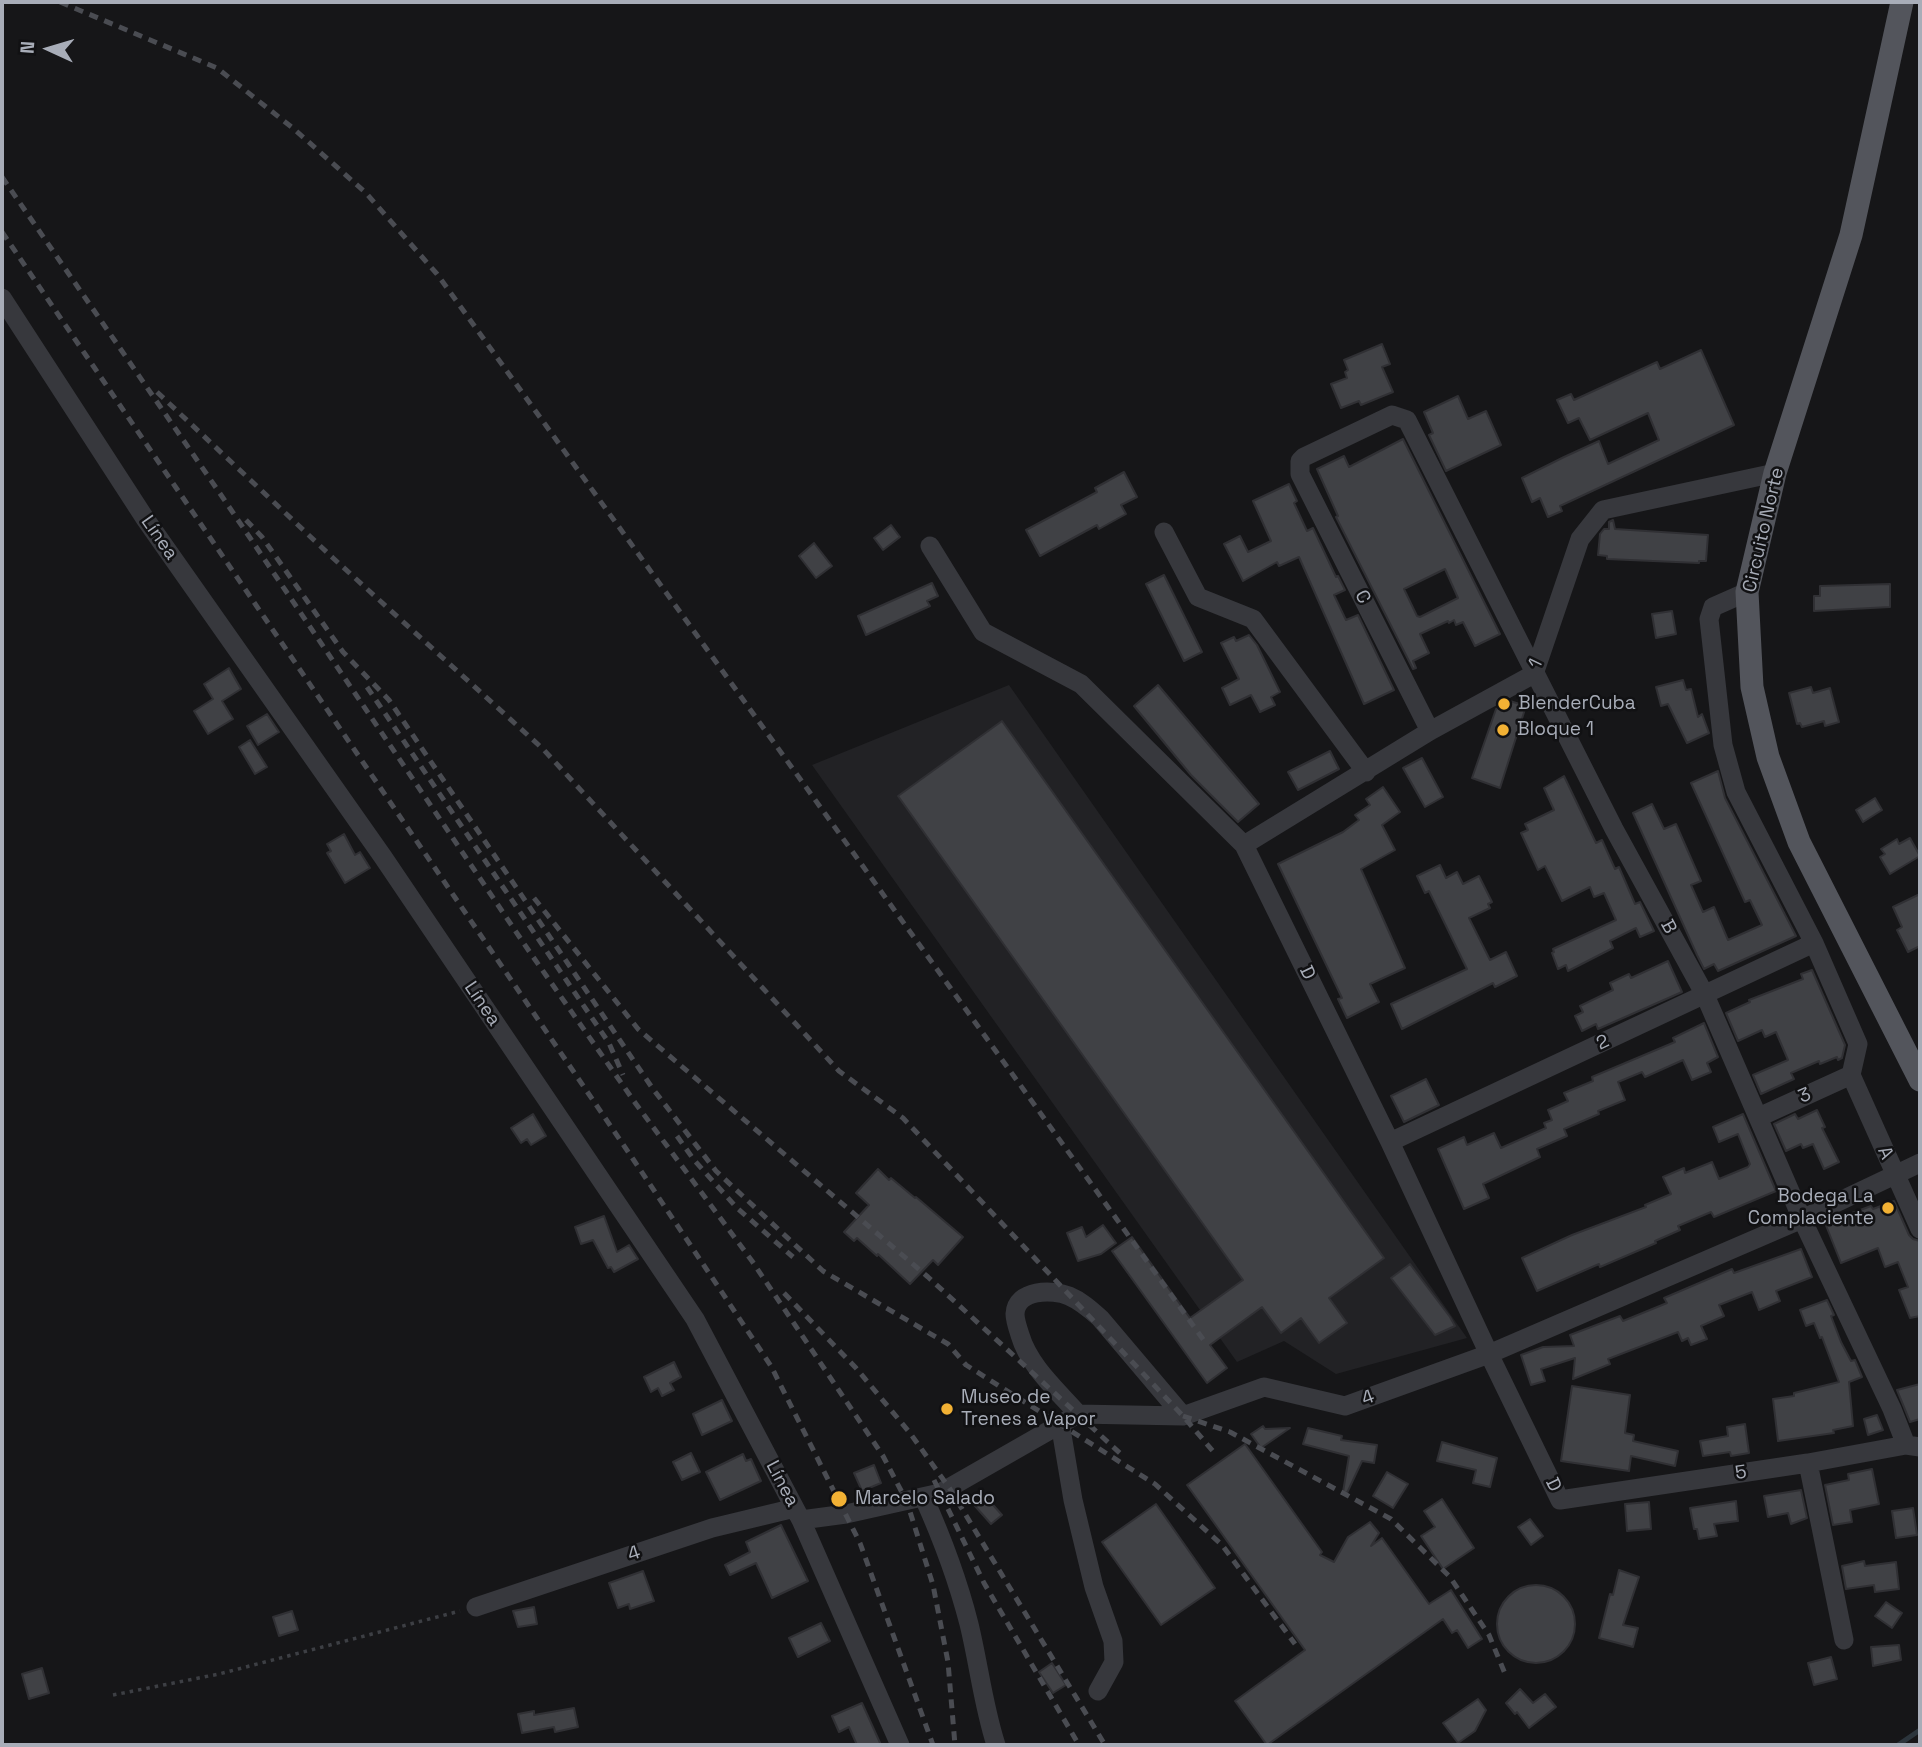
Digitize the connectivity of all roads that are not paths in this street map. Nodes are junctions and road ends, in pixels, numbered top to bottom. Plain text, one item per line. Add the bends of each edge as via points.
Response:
1 (1902, 2) edge
2 (2, 298) edge
3 (1407, 420) joint
4 (1775, 473) junction
5 (1164, 532) dead end
6 (930, 546) dead end
7 (1747, 592) junction
8 (1534, 674) junction
9 (1430, 731) junction
10 (1366, 772) junction
11 (1244, 845) junction
12 (1814, 943) junction
13 (1705, 995) junction
14 (1851, 1076) junction
15 (1920, 1080) edge
16 (1759, 1117) junction
17 (1390, 1142) junction
18 (1920, 1163) edge
19 (1895, 1176) junction
20 (1802, 1219) junction
21 (1920, 1229) edge
22 (1489, 1354) junction
23 (1077, 1414) junction
24 (1183, 1416) junction
25 (1060, 1423) junction
26 (1913, 1446) edge
27 (1808, 1463) junction
28 (924, 1497) junction
29 (1560, 1500) joint
30 (798, 1514) junction
31 (476, 1607) road end
32 (1844, 1640) dead end
33 (1098, 1691) dead end
34 (900, 1745) edge
35 (996, 1745) edge

1 - 4 main road, Circuito Norte via 1851,235
2 - 30 street, Línea via 146,520 383,857 695,1319
3 - 8 street, B
3 - 9 street, C via 1392,415 1304,457 1300,474
4 - 7 main road, Circuito Norte
4 - 8 street, 1 via 1603,510 1580,539
5 - 10 street via 1198,597 1254,619
6 - 11 street, D via 983,632 1081,684
7 - 12 street via 1713,607 1709,619 1723,745 1736,792
7 - 15 main road, Circuito Norte via 1752,687 1768,757 1799,842
8 - 9 street, 1
8 - 13 street, B
9 - 10 street, 1
10 - 11 street, 1
11 - 17 street, D
12 - 13 street, 2
12 - 14 street via 1858,1044
13 - 16 street, B
13 - 17 street, 2
14 - 16 street, 3
14 - 19 street, A
16 - 20 street, B
17 - 22 street, D
18 - 19 street, 4
19 - 20 street, 4
19 - 21 street, A
20 - 22 street, 4
20 - 26 street, B
22 - 24 street, 4 via 1345,1406 1264,1387
22 - 29 street, D
23 - 24 street, 4
23 - 24 street via 1032,1360 1020,1337 1015,1313 1027,1296 1044,1291 1067,1294 1084,1304
23 - 25 street, 4
25 - 28 street, 4 via 950,1489
25 - 33 street via 1094,1587 1113,1641 1114,1662
26 - 27 street, 5
27 - 29 street, 5
27 - 32 street
28 - 30 street, 4 via 846,1514
28 - 35 street via 969,1624
30 - 31 street, 4 via 712,1528
30 - 34 street, Línea

